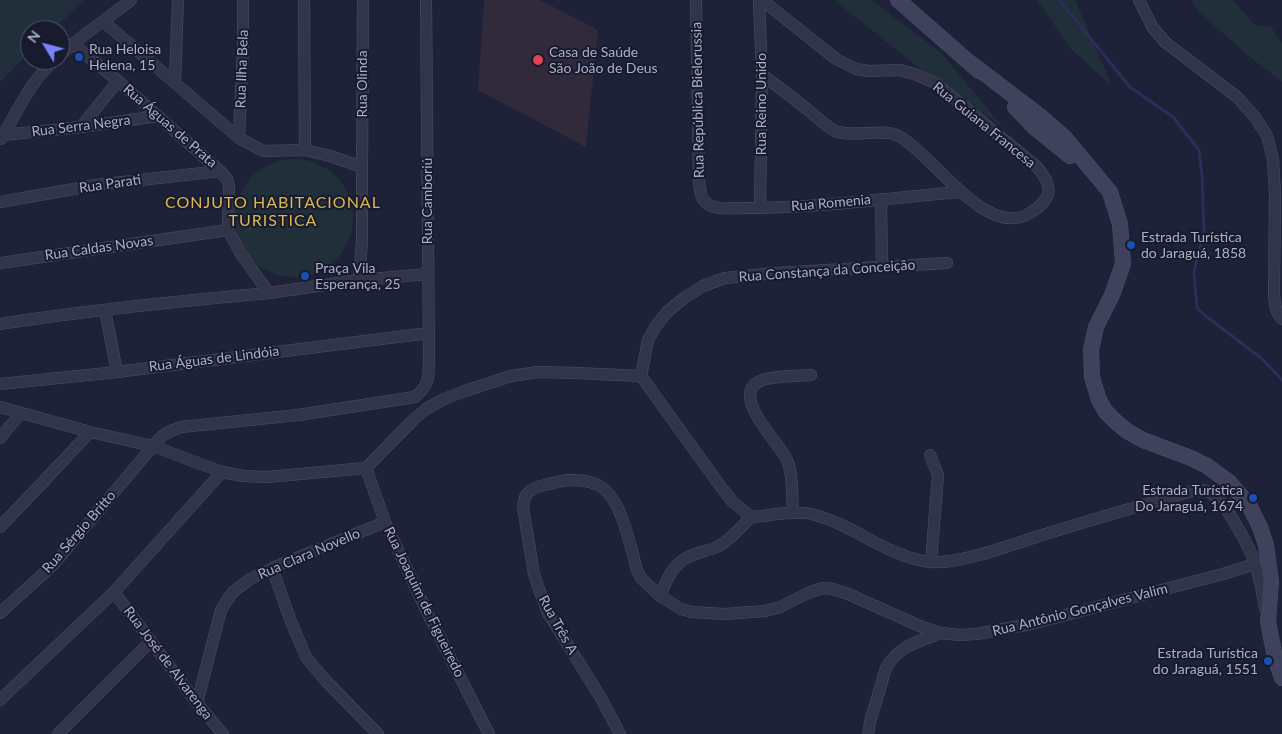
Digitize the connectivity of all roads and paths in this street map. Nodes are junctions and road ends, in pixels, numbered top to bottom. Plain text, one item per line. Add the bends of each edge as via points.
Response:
1 (131, 0) edge
2 (178, 0) edge
3 (243, 0) edge
4 (304, 0) edge
5 (363, 0) edge
6 (426, 0) edge
7 (696, 0) edge
8 (761, 0) edge
9 (898, 0) edge
10 (1139, 0) edge
11 (104, 22) junction
12 (73, 44) junction
13 (70, 47) edge
14 (44, 70) edge
15 (762, 75) junction
16 (118, 81) junction
17 (175, 84) junction
18 (158, 116) junction
19 (80, 127) junction
20 (2, 137) edge
21 (239, 138) junction
22 (306, 150) junction
23 (362, 167) junction
24 (220, 171) junction
25 (960, 192) junction
26 (881, 199) junction
27 (704, 200) joint
28 (0, 202) edge
29 (760, 208) junction
30 (228, 230) junction
31 (0, 263) edge
32 (948, 263) dead end
33 (882, 267) junction
34 (428, 274) junction
35 (359, 280) junction
36 (269, 293) junction
37 (105, 310) junction
38 (1282, 319) edge
39 (0, 324) edge
40 (428, 333) junction
41 (117, 372) junction
42 (811, 375) dead end
43 (640, 376) junction
44 (0, 384) edge
45 (0, 407) edge
46 (21, 413) junction
47 (90, 432) junction
48 (0, 438) edge
49 (152, 446) junction
50 (930, 454) dead end
51 (366, 468) junction
52 (222, 472) junction
53 (523, 507) joint
54 (793, 513) junction
55 (751, 517) junction
56 (385, 522) junction
57 (0, 527) edge
58 (931, 562) junction
59 (1255, 564) junction
60 (272, 568) junction
61 (1271, 582) junction
62 (114, 592) junction
63 (660, 596) junction
64 (0, 613) edge
65 (1268, 622) junction
66 (941, 633) junction
67 (151, 641) junction
68 (1282, 678) edge
69 (0, 700) edge
70 (197, 702) junction
71 (58, 734) edge
72 (222, 734) edge
73 (378, 734) edge
74 (489, 734) edge
75 (620, 734) edge
76 (868, 734) edge

1 - 11 street
2 - 17 street
3 - 21 street, Rua Ilha Bela
4 - 22 street
5 - 23 street, Rua Olinda
6 - 34 street, Rua Camboriú
7 - 27 street, Rua República Bielorussia via 699,181
8 - 15 street, Rua Reino Unido
8 - 25 street, Rua Guiana Francesa via 836,59 856,69 900,70 934,83 1037,167 1048,187 1044,201 1036,210 1024,217 1010,218 982,209
9 - 61 main road via 1110,192 1120,224 1123,264 1096,327 1091,350 1092,377 1099,400 1106,412 1127,431 1191,458 1229,482 1249,505 1260,526
10 - 38 street via 1153,28 1165,42 1237,97 1267,136 1274,159 1274,294 1278,315
11 - 12 street
11 - 17 street
12 - 13 street
12 - 16 street, Rua Águas de Prata
14 - 20 street
15 - 25 street via 835,130 895,135 921,154
15 - 29 street, Rua Reino Unido
16 - 18 street, Rua Águas de Prata
16 - 19 street
17 - 21 street
18 - 19 street, Rua Serra Negra
18 - 24 street, Rua Águas de Prata
19 - 20 street, Rua Serra Negra
21 - 22 street via 263,151
22 - 23 street
23 - 35 street, Rua Olinda
24 - 28 street, Rua Parati via 96,185
24 - 30 street via 229,186
25 - 26 street, Rua Romenia
26 - 29 street, Rua Romenia
26 - 33 street
27 - 29 street, Rua Romenia via 716,208
30 - 31 street, Rua Caldas Novas
30 - 36 street
32 - 33 street, Rua Constança da Conceição
33 - 43 street, Rua Constança da Conceição via 725,278 703,286 667,312 656,326 648,340
34 - 35 street
34 - 40 street, Rua Camboriú
35 - 36 street
36 - 37 street
37 - 39 street
37 - 41 street
40 - 41 street, Rua Águas de Lindóia
40 - 49 street, Rua Camboriú via 426,384 415,396 298,415 181,428 162,436
41 - 44 street, Rua Águas de Lindóia
42 - 54 street via 767,379 758,382 750,392 757,417 788,461
43 - 51 street via 538,372 511,376 470,389 426,409
43 - 55 street via 732,501
45 - 46 street
46 - 47 street
46 - 48 street
47 - 49 street
47 - 57 street
49 - 52 street
49 - 64 street, Rua Sérgio Britto via 54,564
50 - 58 street via 938,475
51 - 52 street via 267,477
51 - 56 street, Rua Joaquim de Figueiredo
52 - 62 street
53 - 63 street, Rua Antônio Gonçalves Valim via 526,495 536,487 566,480 598,485 614,500 641,578
53 - 75 street, Rua Três A via 534,574 548,613
54 - 55 street
54 - 58 street via 823,517 904,555
55 - 63 street via 721,545 687,558 677,566 667,578
56 - 60 street, Rua Clara Novello
56 - 74 street, Rua Joaquim de Figueiredo
58 - 59 street via 982,553 1127,509 1205,490 1219,499 1227,510
59 - 61 street
59 - 65 street
59 - 66 street, Rua Antônio Gonçalves Valim via 1032,624 977,634
60 - 70 street, Rua Clara Novello via 233,592 221,610
60 - 73 street via 306,657
61 - 65 main road
62 - 67 street, Rua José de Alvarenga
62 - 69 street
63 - 66 street, Rua Antônio Gonçalves Valim via 692,612 724,614 765,611 810,592 833,588
65 - 68 main road
66 - 76 street via 910,644 891,659
67 - 70 street, Rua José de Alvarenga
67 - 71 street
70 - 72 street, Rua José de Alvarenga

